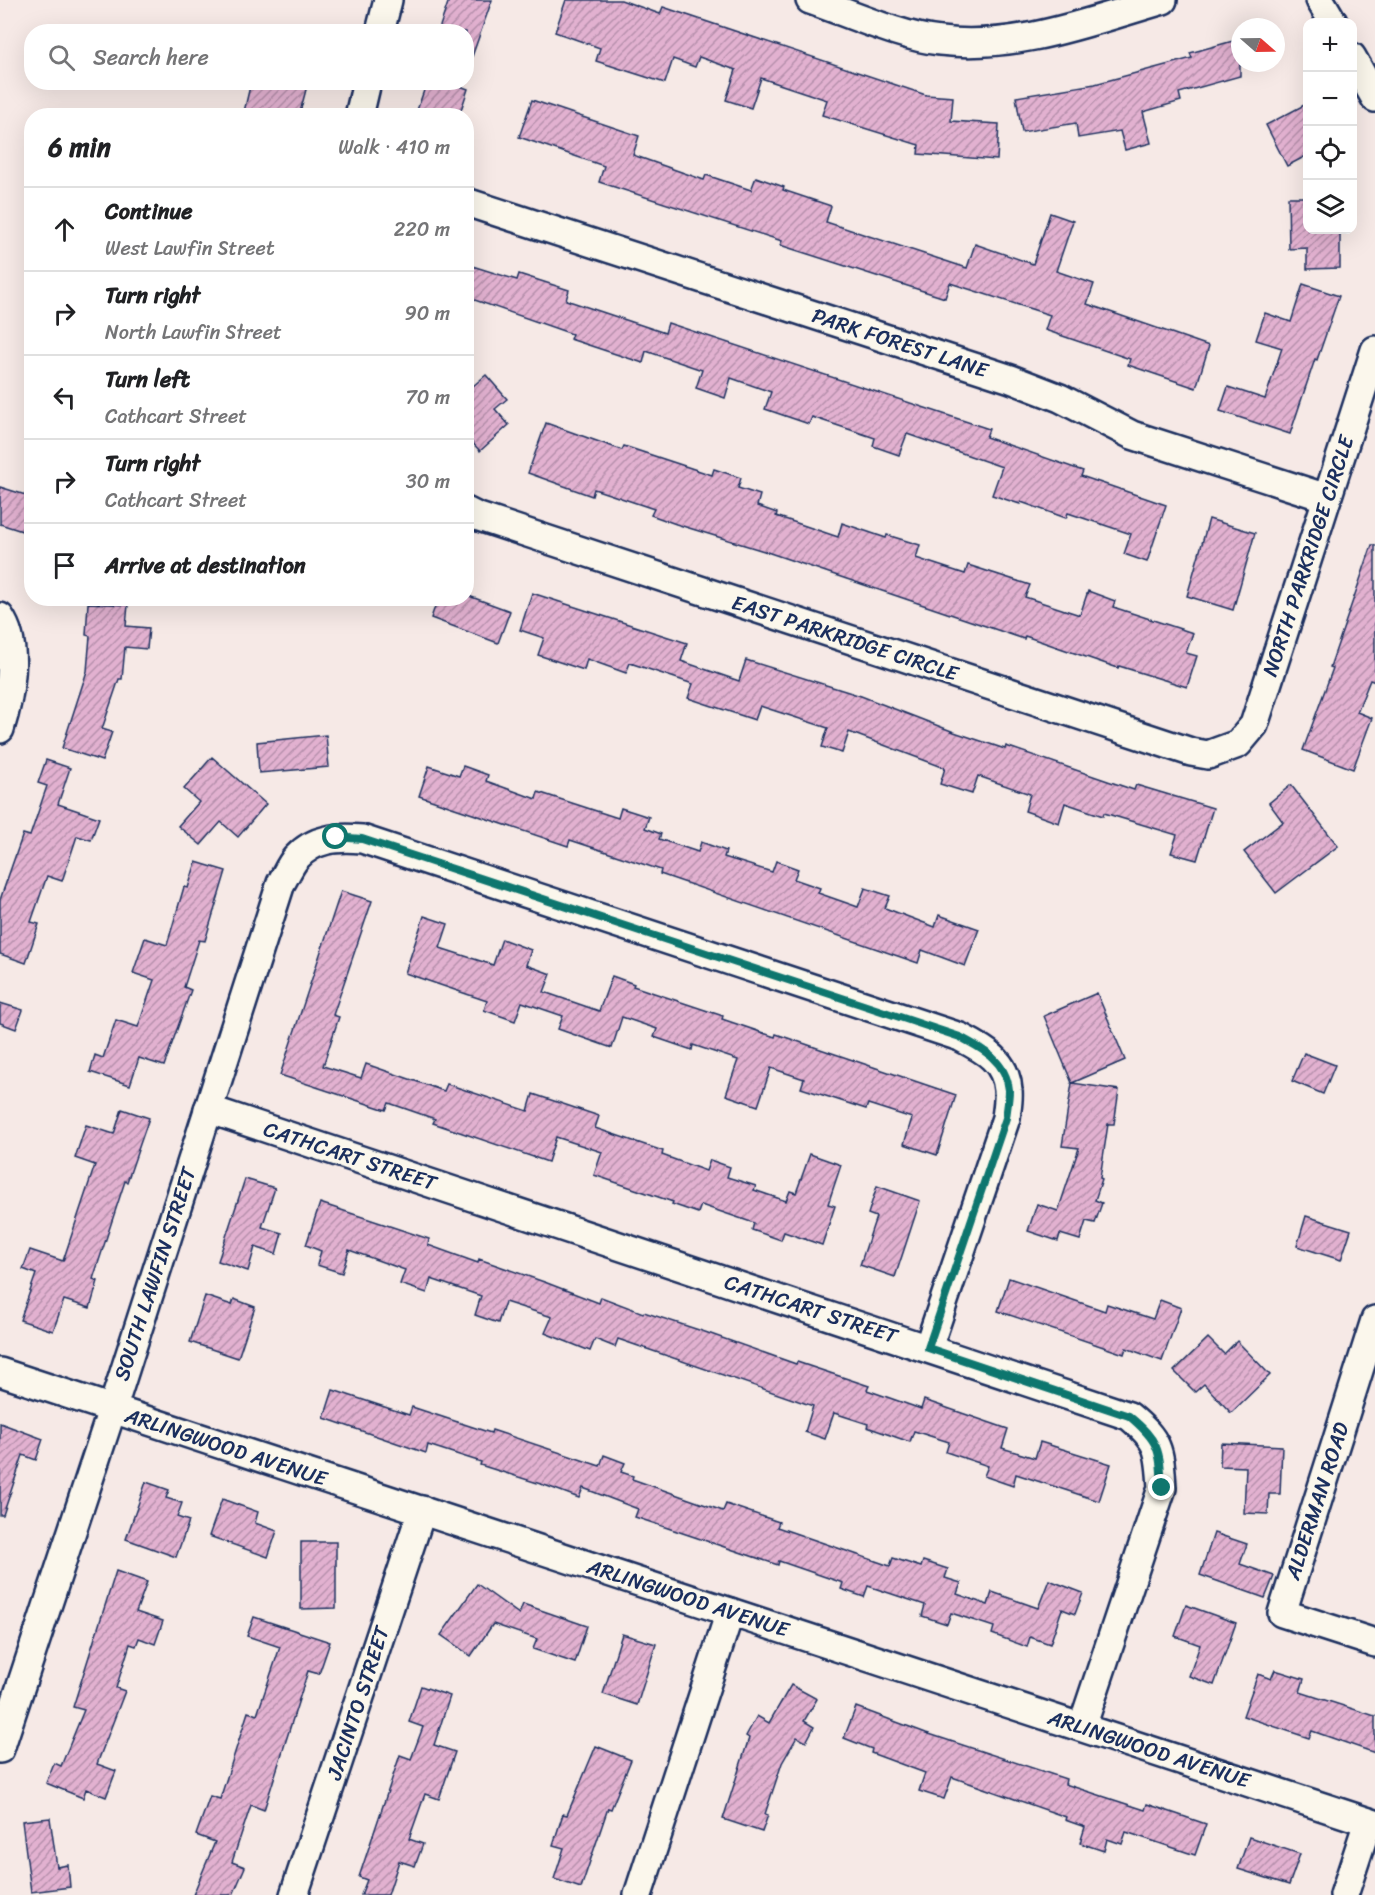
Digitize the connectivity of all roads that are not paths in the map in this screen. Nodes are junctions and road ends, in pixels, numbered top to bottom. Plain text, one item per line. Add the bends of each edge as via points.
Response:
1 (388, 0) edge
2 (810, 0) edge
3 (1163, 0) edge
4 (1320, 0) edge
5 (1331, 18) edge
6 (382, 24) edge
7 (1357, 64) edge
8 (366, 90) edge
9 (1375, 98) edge
10 (361, 108) edge
11 (474, 205) edge
12 (1375, 350) edge
13 (1328, 498) junction
14 (474, 514) edge
15 (2, 619) edge
16 (0, 729) edge
17 (1225, 750) joint
18 (208, 1109) junction
19 (1375, 1320) edge
20 (928, 1348) junction
21 (0, 1372) edge
22 (112, 1410) junction
23 (422, 1510) junction
24 (730, 1612) junction
25 (1375, 1643) edge
26 (1082, 1727) junction
27 (0, 1749) edge
28 (1372, 1823) edge
29 (294, 1895) edge
30 (638, 1895) edge
31 (1344, 1895) edge

1 - 6 street
2 - 3 street via 938,41 986,43 1025,39
4 - 5 street
7 - 9 street
8 - 10 street
11 - 13 street, PARK FOREST LANE via 1011,379 1060,398 1132,435
12 - 13 street, NORTH PARKRIDGE CIRCLE
13 - 17 street, NORTH PARKRIDGE CIRCLE via 1254,725 1238,744
14 - 17 street, EAST PARKRIDGE CIRCLE via 1191,752 1208,755
15 - 16 street via 10,646 12,674 9,702
18 - 20 street, CATHCART STREET
18 - 20 street, SOUTH LAWFIN STREET via 281,883 296,858 315,844 336,837 362,839 960,1037 1000,1063 1009,1089 1006,1118
18 - 22 street, SOUTH LAWFIN STREET
19 - 25 street, ALDERMAN ROAD via 1282,1613
20 - 26 street, CATHCART STREET via 1129,1416 1149,1433 1160,1457 1162,1488
21 - 22 street, ARLINGWOOD AVENUE
22 - 23 street, ARLINGWOOD AVENUE
22 - 27 street, SOUTH LAWFIN STREET
23 - 24 street, ARLINGWOOD AVENUE
23 - 29 street, JACINTO STREET
24 - 26 street, ARLINGWOOD AVENUE
24 - 30 street
26 - 28 street, ARLINGWOOD AVENUE
28 - 31 street

